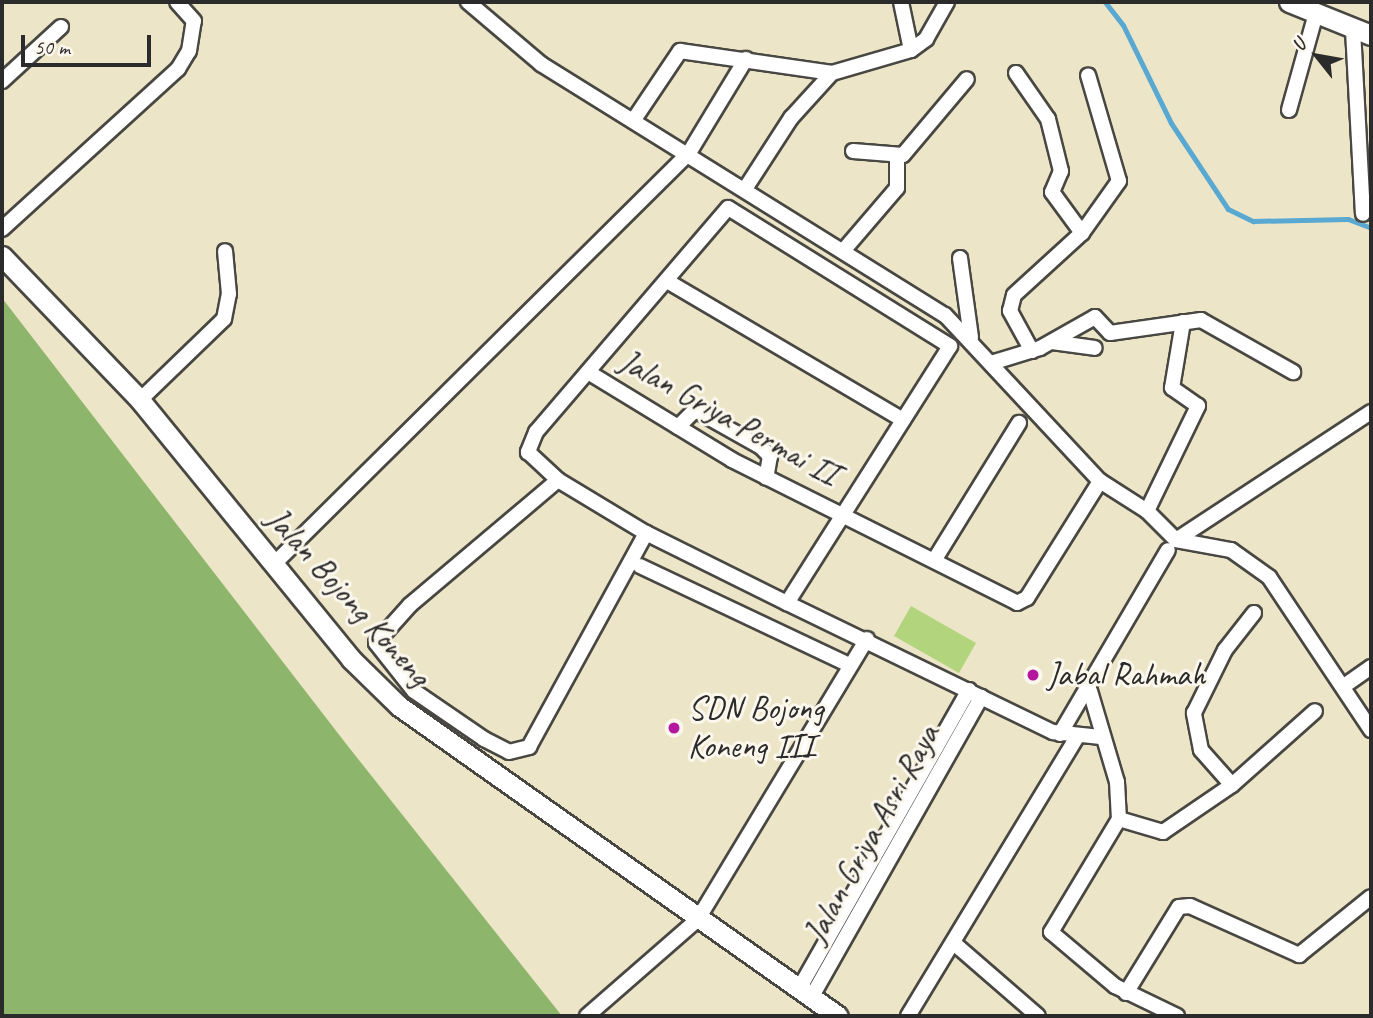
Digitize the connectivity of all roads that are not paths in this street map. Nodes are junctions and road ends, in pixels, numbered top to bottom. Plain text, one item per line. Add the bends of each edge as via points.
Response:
1 (177, 2) edge
2 (468, 2) edge
3 (901, 2) edge
4 (947, 2) edge
5 (1289, 2) edge
6 (1315, 17) junction
7 (61, 27) dead end
8 (1362, 33) edge
9 (911, 50) junction
10 (746, 59) junction
11 (832, 73) junction
12 (1016, 73) dead end
13 (1088, 75) dead end
14 (967, 79) dead end
15 (2, 81) edge
16 (1289, 110) dead end
17 (635, 118) junction
18 (853, 151) dead end
19 (689, 153) junction
20 (897, 158) junction
21 (745, 189) junction
22 (1363, 214) dead end
23 (2, 229) edge
24 (1082, 233) junction
25 (225, 251) dead end
26 (843, 251) junction
27 (2, 256) edge
28 (960, 258) dead end
29 (667, 281) junction
30 (1183, 322) junction
31 (971, 337) junction
32 (1052, 342) junction
33 (1095, 348) dead end
34 (1032, 351) junction
35 (991, 363) junction
36 (588, 372) junction
37 (1293, 372) dead end
38 (140, 400) junction
39 (1371, 412) edge
40 (903, 420) junction
41 (1019, 423) dead end
42 (678, 427) junction
43 (766, 478) junction
44 (558, 480) junction
45 (1100, 481) junction
46 (1147, 511) junction
47 (843, 513) junction
48 (646, 533) junction
49 (1172, 545) junction
50 (935, 559) junction
51 (274, 564) junction
52 (640, 566) dead end
53 (787, 603) junction
54 (1254, 612) dead end
55 (867, 639) junction
56 (849, 665) junction
57 (1371, 667) edge
58 (1344, 686) junction
59 (1090, 691) junction
60 (975, 694) junction
61 (1315, 711) dead end
62 (1371, 730) edge
63 (1060, 734) junction
64 (1077, 737) junction
65 (1101, 737) junction
66 (1232, 785) junction
67 (1119, 819) junction
68 (1371, 897) edge
69 (699, 916) junction
70 (956, 945) junction
71 (1126, 993) junction
72 (805, 994) junction
73 (834, 1015) edge
74 (587, 1016) edge
75 (908, 1016) edge
76 (1038, 1016) edge
77 (1177, 1016) edge

1 - 23 street via 194,21 190,51 178,69
2 - 17 street via 522,51
3 - 9 street
4 - 9 street via 926,39
5 - 6 street
6 - 8 street
6 - 16 street
7 - 15 street
8 - 22 street
9 - 11 street
10 - 11 street
10 - 17 street via 680,51
10 - 19 street
11 - 21 street via 791,118
12 - 24 street via 1048,119 1061,171 1052,192
13 - 24 street via 1120,176
14 - 20 street
17 - 19 street
18 - 20 street
19 - 21 street
19 - 51 street
20 - 26 street via 897,188
21 - 26 street
24 - 34 street via 1012,300 1013,319
25 - 38 street via 229,294 224,319
26 - 31 street
27 - 38 street, Jalan Bojong Koneng
28 - 31 street
29 - 36 street
29 - 40 street
29 - 40 street via 728,208 950,346
30 - 32 street via 1110,333 1095,317
30 - 37 street via 1201,320
30 - 46 street via 1172,388 1198,406
31 - 35 street
32 - 33 street
32 - 34 street
34 - 35 street
35 - 45 street
36 - 42 street, Jalan Griya Permai II
36 - 44 street via 527,444 528,452
38 - 51 street, Jalan Bojong Koneng
39 - 49 street
40 - 47 street
41 - 50 street
42 - 43 street, Jalan Griya Permai II
42 - 43 street via 695,410 739,434 769,456
43 - 47 street, Jalan Griya Permai II
44 - 48 street
44 - 48 street via 411,605 376,643 414,691 484,738 509,751 529,747
45 - 46 street
45 - 50 street, Jalan Griya Permai II via 1020,602
46 - 49 street
47 - 50 street, Jalan Griya Permai II
47 - 53 street
48 - 53 street
49 - 58 street via 1231,550 1269,577
49 - 59 street
51 - 69 street, Jalan Bojong Koneng via 399,706 543,802
52 - 56 street
53 - 55 street
54 - 66 street via 1224,650 1194,713 1201,750
55 - 56 street
55 - 60 street
56 - 69 street
57 - 58 street
58 - 62 street
59 - 63 street
59 - 65 street
60 - 63 street
60 - 72 street, Jalan Griya Asri Raya
61 - 66 street
63 - 64 street
64 - 65 street
64 - 70 street
65 - 67 street via 1117,782
66 - 67 street via 1163,832
67 - 71 street via 1051,932
68 - 71 street via 1299,955 1190,906 1179,907
69 - 72 street, Jalan Bojong Koneng
69 - 74 street
70 - 75 street
70 - 76 street
71 - 77 street
72 - 73 street, Jalan Bojong Koneng

